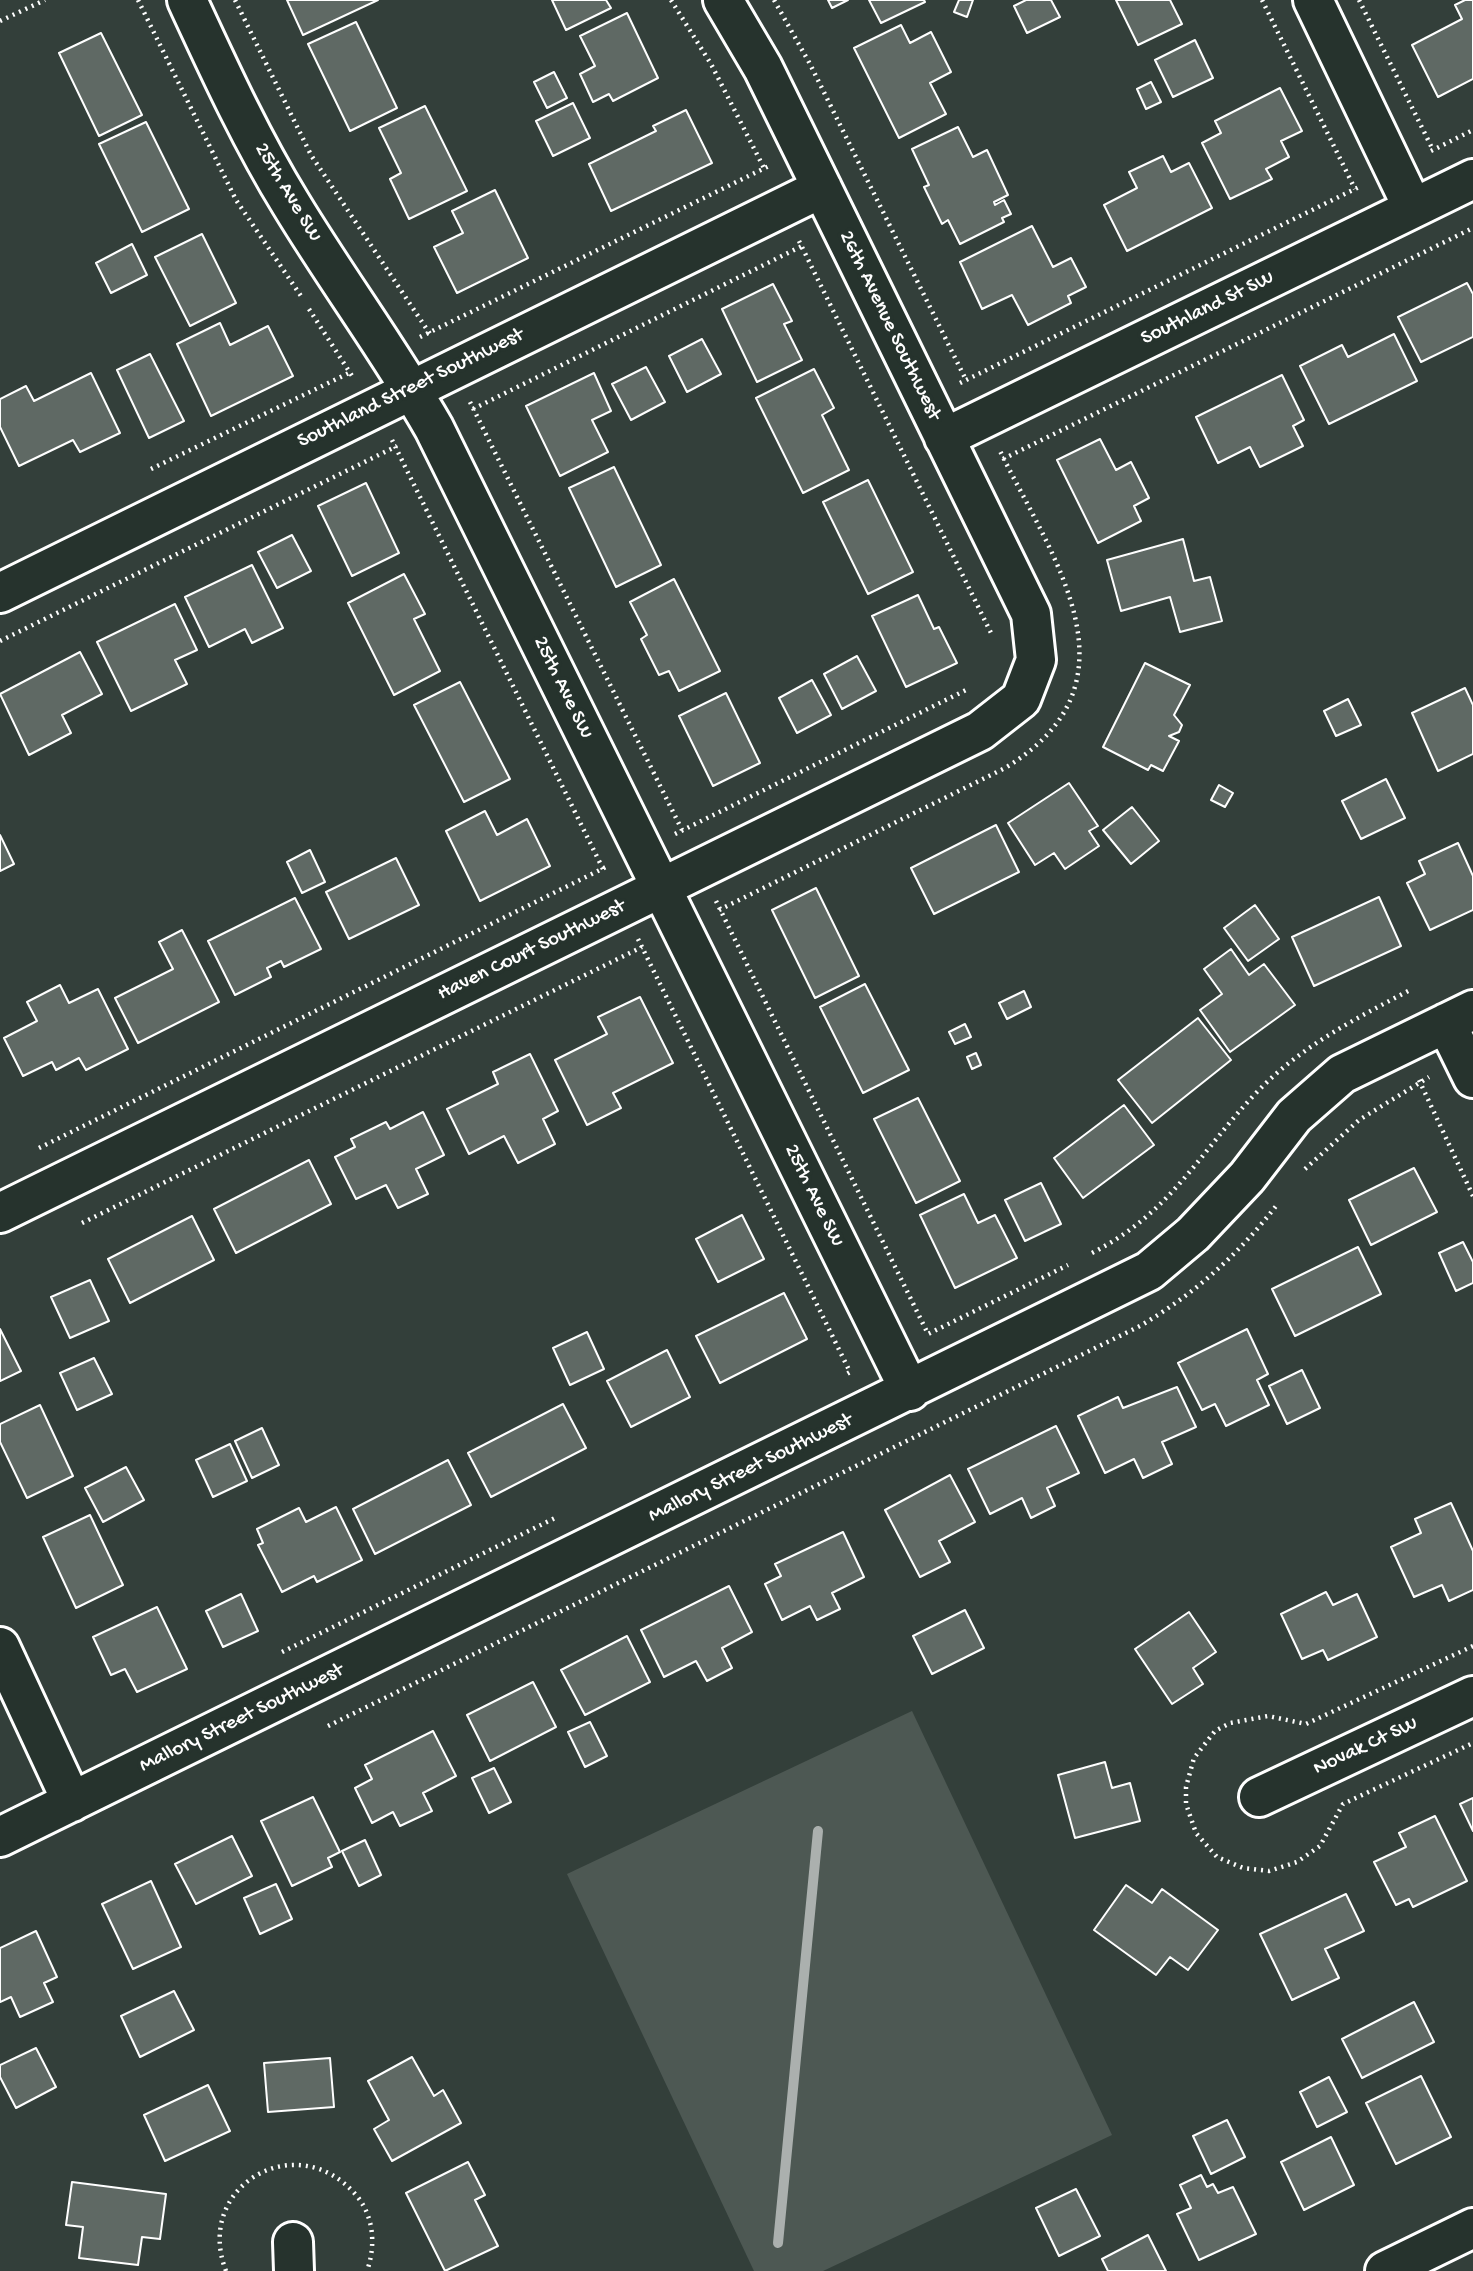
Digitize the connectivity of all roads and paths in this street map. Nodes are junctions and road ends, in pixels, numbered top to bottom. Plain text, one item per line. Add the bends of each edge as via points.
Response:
1 (45, 0) edge
2 (187, 0) edge
3 (236, 0) edge
4 (671, 0) edge
5 (723, 0) edge
6 (774, 0) edge
7 (1262, 0) edge
8 (1313, 0) edge
9 (1359, 0) edge
10 (0, 21) edge
11 (1473, 130) edge
12 (1433, 150) junction
13 (1425, 154) dead end
14 (778, 161) dead end
15 (764, 168) junction
16 (1473, 179) edge
17 (770, 180) dead end
18 (1370, 182) dead end
19 (822, 188) junction
20 (1355, 189) junction
21 (1413, 208) junction
22 (1473, 228) edge
23 (796, 233) dead end
24 (810, 243) dead end
25 (802, 246) junction
26 (429, 332) junction
27 (413, 340) dead end
28 (435, 341) dead end
29 (357, 369) dead end
30 (966, 380) junction
31 (950, 388) dead end
32 (970, 388) dead end
33 (412, 389) junction
34 (465, 392) dead end
35 (473, 408) junction
36 (466, 412) dead end
37 (388, 433) dead end
38 (944, 438) junction
39 (403, 444) dead end
40 (395, 447) junction
41 (996, 462) dead end
42 (151, 469) dead end
43 (1, 588) edge
44 (994, 640) dead end
45 (0, 641) edge
46 (1036, 660) joint
47 (972, 687) dead end
48 (682, 830) junction
49 (667, 838) dead end
50 (685, 838) dead end
51 (618, 861) dead end
52 (603, 869) junction
53 (606, 876) dead end
54 (661, 888) junction
55 (713, 894) dead end
56 (634, 932) dead end
57 (648, 943) dead end
58 (642, 947) junction
59 (1412, 989) dead end
60 (1459, 1016) edge
61 (1402, 1045) junction
62 (1473, 1078) edge
63 (35, 1151) dead end
64 (1473, 1196) edge
65 (0, 1213) edge
66 (82, 1223) dead end
67 (1083, 1257) dead end
68 (1071, 1263) dead end
69 (850, 1372) dead end
70 (910, 1391) junction
71 (0, 1647) edge
72 (1473, 1696) edge
73 (1259, 1797) dead end
74 (72, 1802) junction
75 (0, 1837) edge
76 (1473, 2228) edge
77 (1385, 2271) edge

1 - 10 path
2 - 33 street, 25th Ave SW via 234,101 290,203
3 - 26 path via 311,155
4 - 15 path via 711,64
5 - 19 street, 26th Avenue Southwest via 763,68
6 - 30 path
7 - 20 path
8 - 21 street
9 - 12 path
11 - 12 path
12 - 13 path
14 - 15 path
15 - 17 path
15 - 26 path
16 - 21 street, Southland St SW
18 - 20 path
19 - 33 street, Southland Street Southwest
19 - 38 street, 26th Avenue Southwest
20 - 30 path
21 - 38 street, Southland St SW
22 - 41 path
23 - 25 path
24 - 25 path
25 - 35 path
25 - 44 path
26 - 27 path
26 - 28 path
29 - 42 path
30 - 31 path
30 - 32 path
33 - 43 street, Southland Street Southwest
33 - 54 street, 25th Ave SW
34 - 35 path
35 - 36 path
35 - 48 path
37 - 40 path
38 - 46 street, 26th Avenue Southwest via 1031,614
39 - 40 path
40 - 45 path
40 - 52 path
46 - 54 street, Haven Court Southwest via 1020,699 980,731
47 - 48 path
48 - 49 path
48 - 50 path
51 - 52 path
52 - 53 path
52 - 63 path
54 - 65 street, Haven Court Southwest
54 - 70 street, 25th Ave SW
55 - 68 path via 928,1334
56 - 58 path
57 - 58 path
58 - 66 path
58 - 69 path
59 - 67 path via 1314,1042 1257,1092 1155,1211
60 - 61 street, Mallory Street Southwest
60 - 62 street
61 - 64 path
61 - 70 street, Mallory Street Southwest via 1342,1074 1294,1116 1247,1177 1193,1234 1149,1271
70 - 74 street, Mallory Street Southwest
71 - 74 street
72 - 73 street, Novak Ct SW
74 - 75 street, Mallory Street Southwest
76 - 77 street

